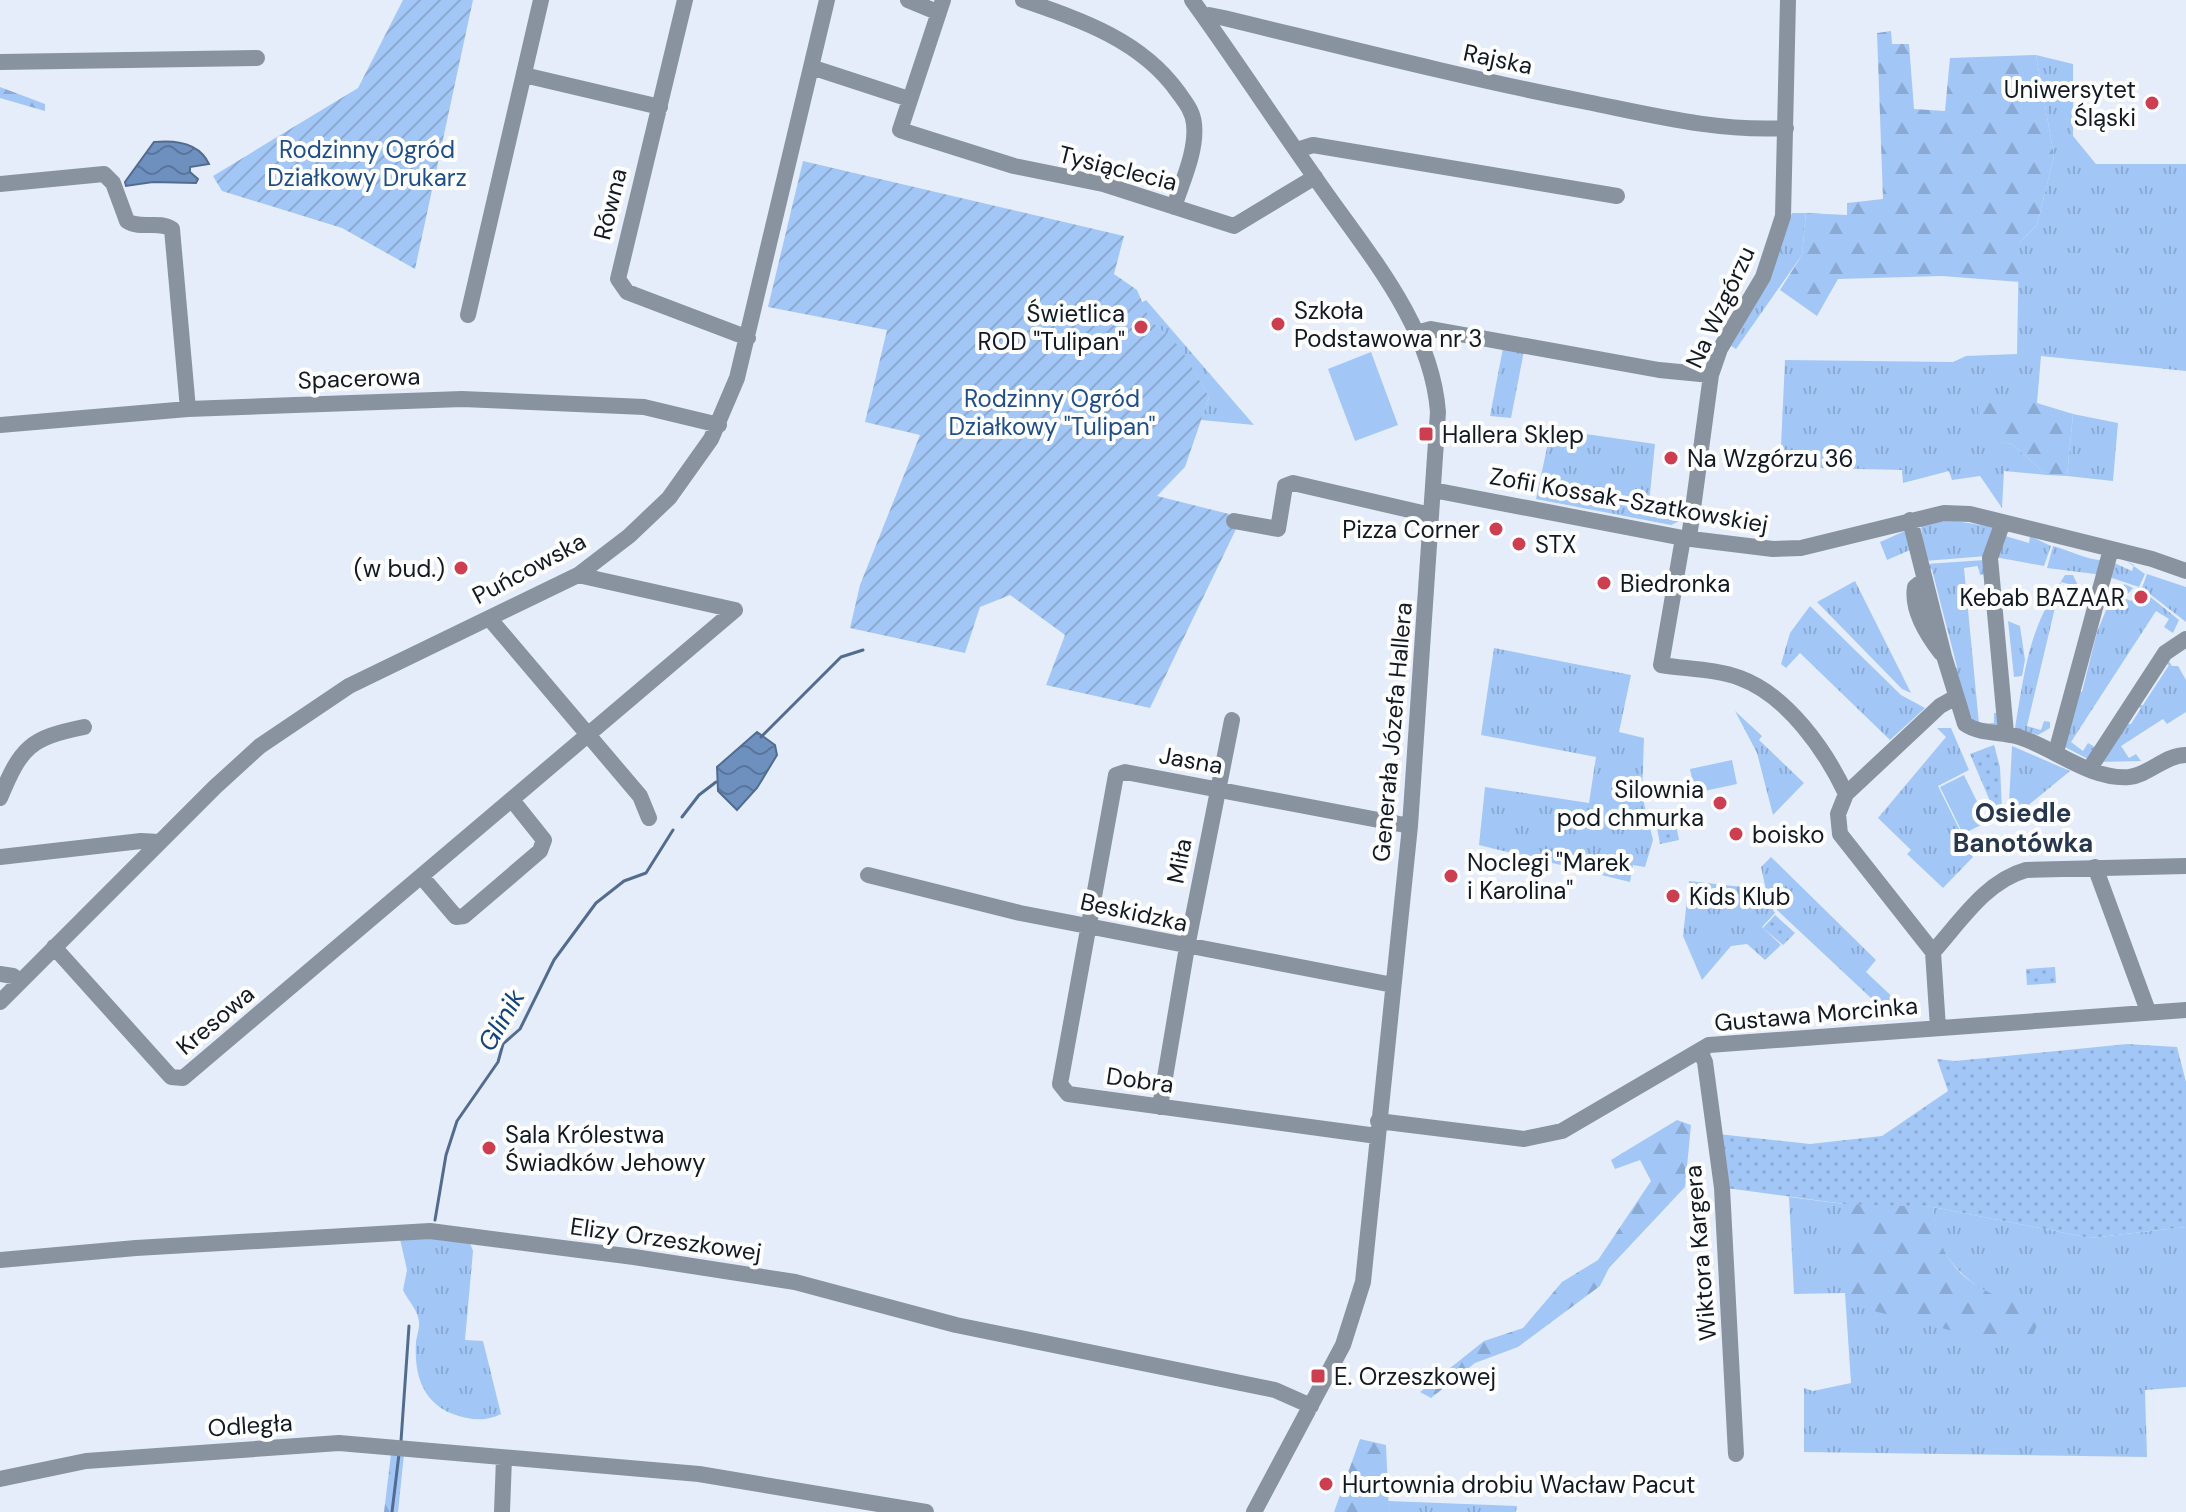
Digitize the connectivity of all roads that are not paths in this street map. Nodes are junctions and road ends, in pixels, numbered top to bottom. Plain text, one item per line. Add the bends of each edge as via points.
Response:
1 (541, 0) edge
2 (685, 0) edge
3 (827, 0) edge
4 (908, 0) edge
5 (1023, 0) edge
6 (1192, 0) edge
7 (1788, 0) edge
8 (940, 6) edge
9 (1205, 18) junction
10 (257, 58) dead end
11 (0, 62) edge
12 (811, 67) junction
13 (524, 75) junction
14 (909, 99) junction
15 (660, 107) junction
16 (1786, 128) junction
17 (1297, 150) junction
18 (1315, 177) junction
19 (0, 184) edge
20 (1617, 196) dead end
21 (1174, 207) junction
22 (468, 315) dead end
23 (1416, 333) junction
24 (748, 338) junction
25 (1711, 375) junction
26 (188, 409) junction
27 (0, 425) edge
28 (719, 425) junction
29 (1433, 490) junction
30 (1431, 515) junction
31 (1910, 520) junction
32 (1234, 521) dead end
33 (2003, 522) junction
34 (1686, 538) junction
35 (2111, 549) junction
36 (2186, 571) edge
37 (578, 575) junction
38 (489, 618) junction
39 (2186, 639) edge
40 (1956, 697) junction
41 (1232, 720) dead end
42 (84, 727) dead end
43 (2006, 733) junction
44 (587, 736) junction
45 (2056, 752) junction
46 (2186, 755) edge
47 (2090, 768) junction
48 (1218, 789) junction
49 (1846, 794) junction
50 (0, 798) edge
51 (512, 800) junction
52 (649, 818) dead end
53 (1410, 826) junction
54 (159, 842) junction
55 (0, 857) edge
56 (2186, 866) edge
57 (2095, 867) junction
58 (868, 875) dead end
59 (421, 876) junction
60 (1087, 926) junction
61 (54, 947) junction
62 (1187, 947) junction
63 (1933, 952) junction
64 (0, 974) edge
65 (20, 981) junction
66 (1393, 985) junction
67 (0, 1002) edge
68 (2186, 1010) edge
69 (2148, 1011) junction
70 (1938, 1028) junction
71 (1700, 1051) junction
72 (1160, 1107) junction
73 (1378, 1129) junction
74 (0, 1260) edge
75 (1311, 1406) junction
76 (1736, 1454) dead end
77 (504, 1458) junction
78 (0, 1479) edge
79 (502, 1512) edge
80 (926, 1512) edge
81 (1254, 1512) edge

1 - 13 street
2 - 15 street, Równa
3 - 12 street, Puńcowska
4 - 8 street
5 - 21 street via 1113,36 1167,76 1194,121 1192,148
6 - 9 street, Generała Józefa Hallera
7 - 16 street, Na Wzgórzu
8 - 14 street
9 - 16 street, Rajska via 1224,18 1416,66 1627,110 1748,130
9 - 17 street, Generała Józefa Hallera
10 - 11 street
12 - 14 street
12 - 24 street, Puńcowska
13 - 15 street
13 - 22 street
14 - 21 street, Tysiąclecia via 900,130
15 - 24 street, Równa via 618,279 627,292
16 - 25 street, Na Wzgórzu via 1785,199 1778,236 1759,285 1720,349
17 - 18 street, Generała Józefa Hallera
17 - 20 street via 1313,145
18 - 21 street, Tysiąclecia via 1234,226
18 - 23 street, Generała Józefa Hallera
19 - 26 street via 104,174 113,183 127,221 172,229
23 - 25 street via 1431,329
23 - 29 street, Generała Józefa Hallera via 1437,396
24 - 28 street, Puńcowska
25 - 34 street, Na Wzgórzu
26 - 27 street, Spacerowa
26 - 28 street, Spacerowa via 462,399 644,407
28 - 37 street, Puńcowska via 669,498
29 - 30 street, Generała Józefa Hallera
29 - 34 street, Zofii Kossak-Szatkowskiej
30 - 32 street via 1293,483 1285,486 1278,529
30 - 53 street, Generała Józefa Hallera
31 - 33 street, Zofii Kossak-Szatkowskiej via 1944,513
31 - 34 street, Zofii Kossak-Szatkowskiej via 1787,549
31 - 40 street
33 - 35 street, Zofii Kossak-Szatkowskiej
33 - 43 street via 1990,558
34 - 49 street, Na Wzgórzu via 1661,665 1754,684 1810,736
35 - 36 street, Zofii Kossak-Szatkowskiej
35 - 45 street
37 - 38 street, Puńcowska
37 - 44 street, Kresowa via 735,610
38 - 44 street
38 - 54 street, Puńcowska via 324,700 260,746
39 - 47 street via 2165,653
40 - 43 street via 1965,724
40 - 49 street via 1942,704
41 - 48 street, Miła
42 - 50 street via 45,735 28,748
43 - 45 street
44 - 51 street, Kresowa
44 - 52 street via 640,796
45 - 47 street
46 - 47 street via 2133,777
48 - 53 street, Jasna
48 - 60 street, Jasna via 1125,772 1116,775
48 - 62 street, Miła
49 - 63 street via 1838,814 1840,834
51 - 59 street, Kresowa
51 - 59 street via 544,840 540,851 464,916 456,917
53 - 66 street, Generała Józefa Hallera
54 - 55 street
54 - 61 street, Puńcowska
56 - 57 street
57 - 63 street via 2010,875
57 - 69 street
58 - 60 street, Beskidzka
59 - 61 street, Kresowa via 183,1078 171,1077
60 - 62 street, Beskidzka
60 - 72 street, Dobra via 1060,1084 1068,1094
61 - 65 street, Puńcowska
62 - 66 street, Beskidzka
62 - 72 street, Miła
63 - 70 street
64 - 65 street
65 - 67 street, Puńcowska
66 - 73 street, Generała Józefa Hallera
68 - 69 street, Gustawa Morcinka
69 - 70 street, Gustawa Morcinka
70 - 71 street, Gustawa Morcinka via 1709,1045
71 - 73 street, Gustawa Morcinka via 1544,1137
71 - 76 street, Wiktora Kargera via 1722,1188
72 - 73 street, Dobra
73 - 75 street, Generała Józefa Hallera via 1355,1315
74 - 75 street, Elizy Orzeszkowej via 430,1231 795,1282 956,1325 1275,1390
75 - 81 street, Generała Józefa Hallera
77 - 78 street, Odległa via 339,1443 86,1461
77 - 79 street
77 - 80 street, Odległa via 699,1474

